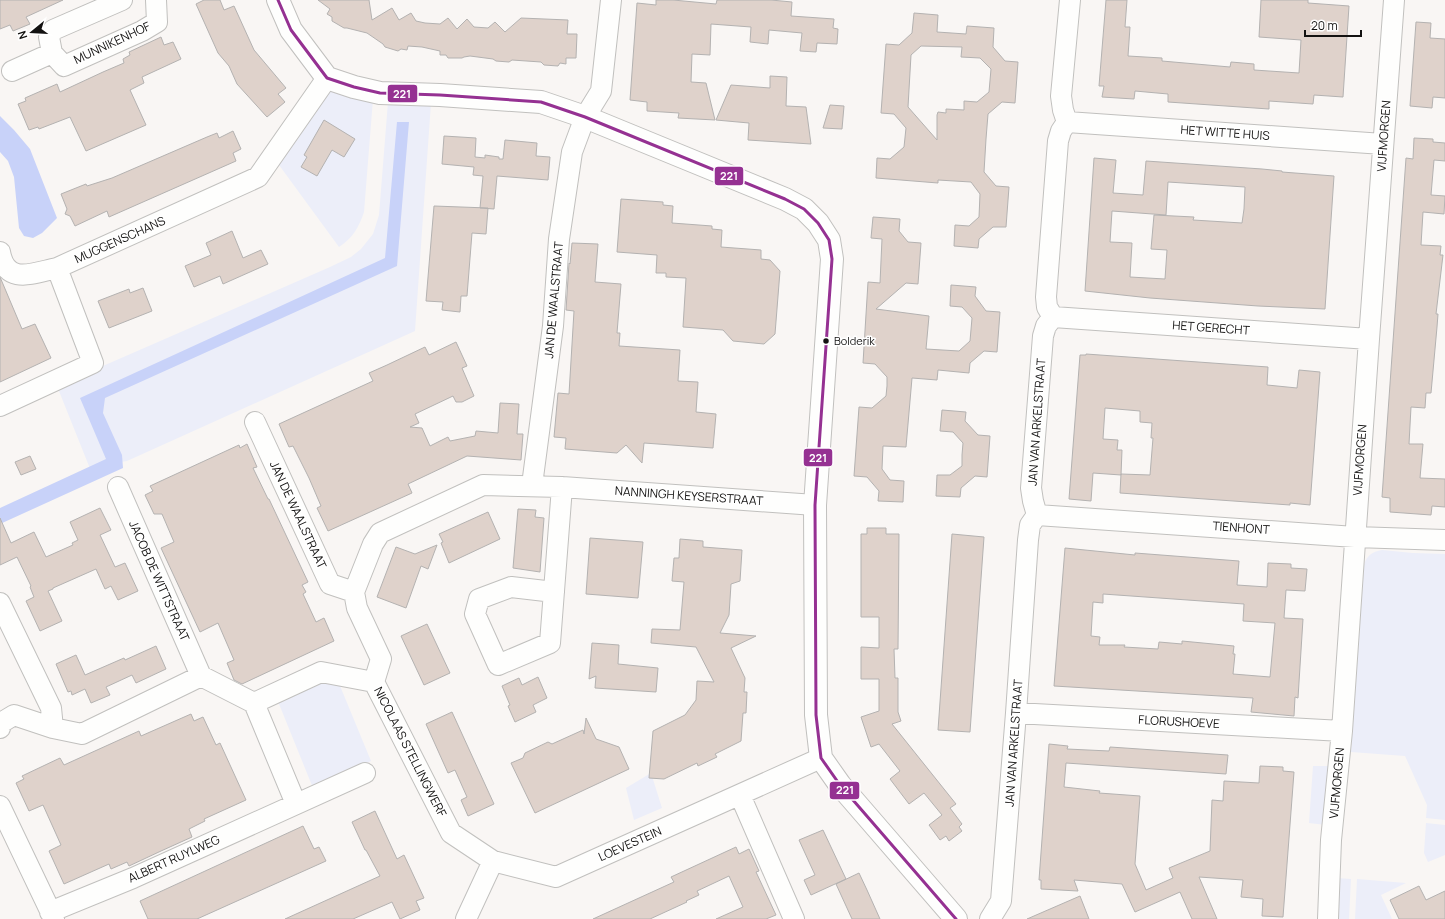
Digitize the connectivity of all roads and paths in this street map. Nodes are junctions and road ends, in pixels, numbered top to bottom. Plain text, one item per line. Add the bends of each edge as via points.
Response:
1 (122, 0) edge
2 (156, 0) edge
3 (278, 0) edge
4 (611, 0) edge
5 (1070, 0) edge
6 (1394, 0) edge
7 (52, 52) junction
8 (12, 71) dead end
9 (327, 78) junction
10 (586, 117) junction
11 (1067, 122) junction
12 (1383, 144) junction
13 (0, 252) edge
14 (57, 268) junction
15 (1053, 317) junction
16 (1369, 339) junction
17 (0, 406) edge
18 (255, 422) dead end
19 (532, 485) junction
20 (118, 487) dead end
21 (562, 487) junction
22 (815, 505) junction
23 (1037, 515) junction
24 (1355, 537) junction
25 (1445, 540) edge
26 (354, 592) junction
27 (554, 592) junction
28 (0, 603) edge
29 (201, 676) junction
30 (374, 682) junction
31 (254, 703) junction
32 (1016, 713) junction
33 (0, 728) edge
34 (53, 728) junction
35 (1342, 732) junction
36 (821, 758) junction
37 (366, 774) dead end
38 (740, 795) junction
39 (296, 804) junction
40 (0, 806) edge
41 (493, 861) junction
42 (52, 915) edge
43 (790, 918) edge
44 (466, 919) edge
45 (956, 919) edge
46 (990, 919) edge
47 (1328, 919) edge

1 - 7 street via 53,30 49,37
2 - 7 street, MUNNIKENHOF via 156,22 142,31 64,66
3 - 9 street via 291,30
4 - 10 street, JAN DE WAALSTRAAT via 601,91
5 - 11 street via 1061,96
6 - 12 street, VIJFMORGEN
7 - 8 street
9 - 10 street via 380,93 541,102
9 - 14 street, MUGGENSCHANS via 258,177
10 - 19 street, JAN DE WAALSTRAAT via 572,152 568,177 559,239 553,326
10 - 22 street via 785,199 804,209 818,223 829,240 832,258
11 - 12 street, HET WITTE HUIS
11 - 15 street via 1058,141 1046,297
12 - 16 street, VIJFMORGEN
13 - 14 street, MUGGENSCHANS via 2,264 12,274 25,275
14 - 17 street via 93,363
15 - 16 street, HET GERECHT
15 - 23 street, JAN VAN ARKELSTRAAT via 1046,326 1043,336 1031,488
16 - 24 street, VIJFMORGEN
18 - 26 street, JAN DE WAALSTRAAT via 330,584
19 - 21 street, NANNINGH KEYSERSTRAAT
19 - 26 street, NANNINGH KEYSERSTRAAT via 483,485 380,533
20 - 29 street, JACOB DE WITTSTRAAT
21 - 22 street, NANNINGH KEYSERSTRAAT
21 - 27 street
22 - 36 street via 816,715
23 - 24 street, TIENHONT
23 - 32 street, JAN VAN ARKELSTRAAT via 1030,525 1028,540
24 - 25 street, TIENHONT
24 - 35 street, VIJFMORGEN
26 - 30 street via 357,608 381,659
27 - 27 street via 511,587 479,599 475,614 498,665 550,643
28 - 34 street via 51,708
29 - 31 street
29 - 34 street via 82,734
30 - 31 street, NICOLAAS STELLINGWERF via 321,672
30 - 41 street, NICOLAAS STELLINGWERF via 451,832
31 - 39 street
32 - 35 street, FLORUSHOEVE
32 - 46 street, JAN VAN ARKELSTRAAT via 1001,901
33 - 34 street via 1,723 14,715
35 - 47 street, VIJFMORGEN via 1331,840
36 - 38 street, LOEVESTEIN
36 - 45 street via 840,785
37 - 39 street, ALBERT RUYLWEG
38 - 41 street, LOEVESTEIN via 556,877
38 - 43 street
39 - 42 street, ALBERT RUYLWEG
40 - 42 street
41 - 44 street

